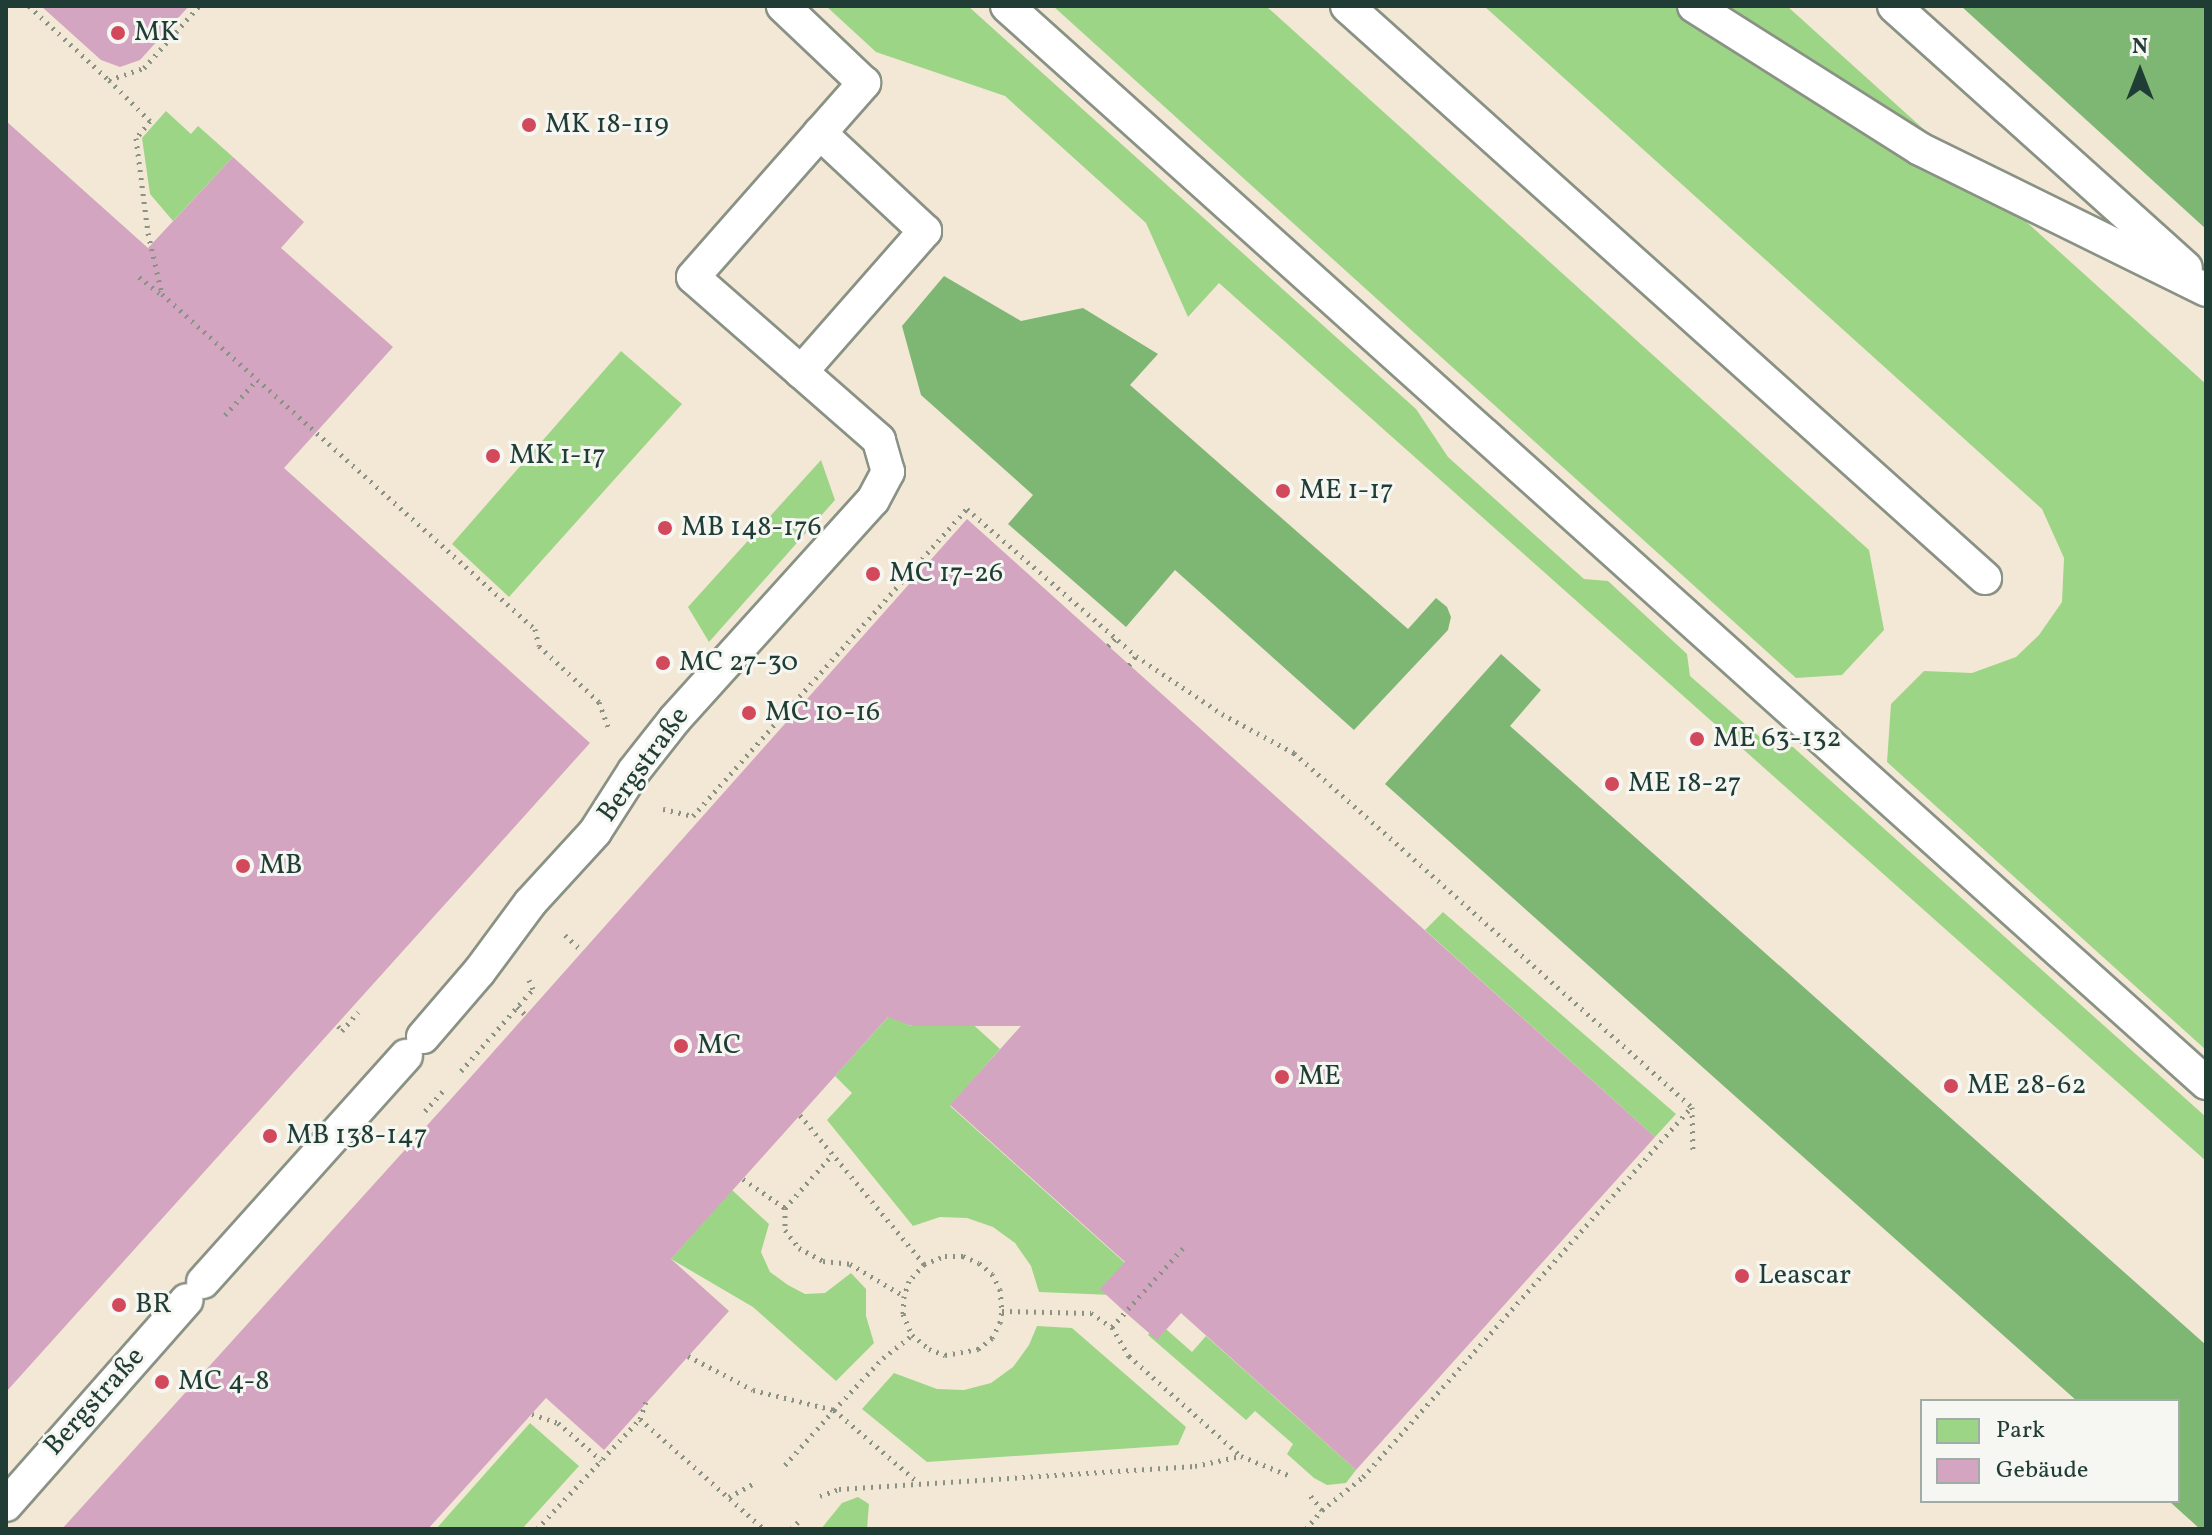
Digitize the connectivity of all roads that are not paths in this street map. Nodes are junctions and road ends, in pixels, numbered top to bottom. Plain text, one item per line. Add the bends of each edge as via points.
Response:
1 (783, 6) edge
2 (1007, 6) edge
3 (1347, 6) edge
4 (1694, 6) edge
5 (1894, 6) edge
6 (820, 133) junction
7 (2206, 288) edge
8 (801, 372) junction
9 (1985, 578) dead end
10 (2206, 1083) edge
11 (6, 1505) edge

1 - 6 lane via 864,83
2 - 10 lane
3 - 9 lane
4 - 7 lane via 1920,149
5 - 7 lane
6 - 8 lane via 925,231
6 - 8 lane via 693,277
8 - 11 lane, Bergstraße via 879,440 888,472 873,500 675,719 595,832 530,903 479,972

